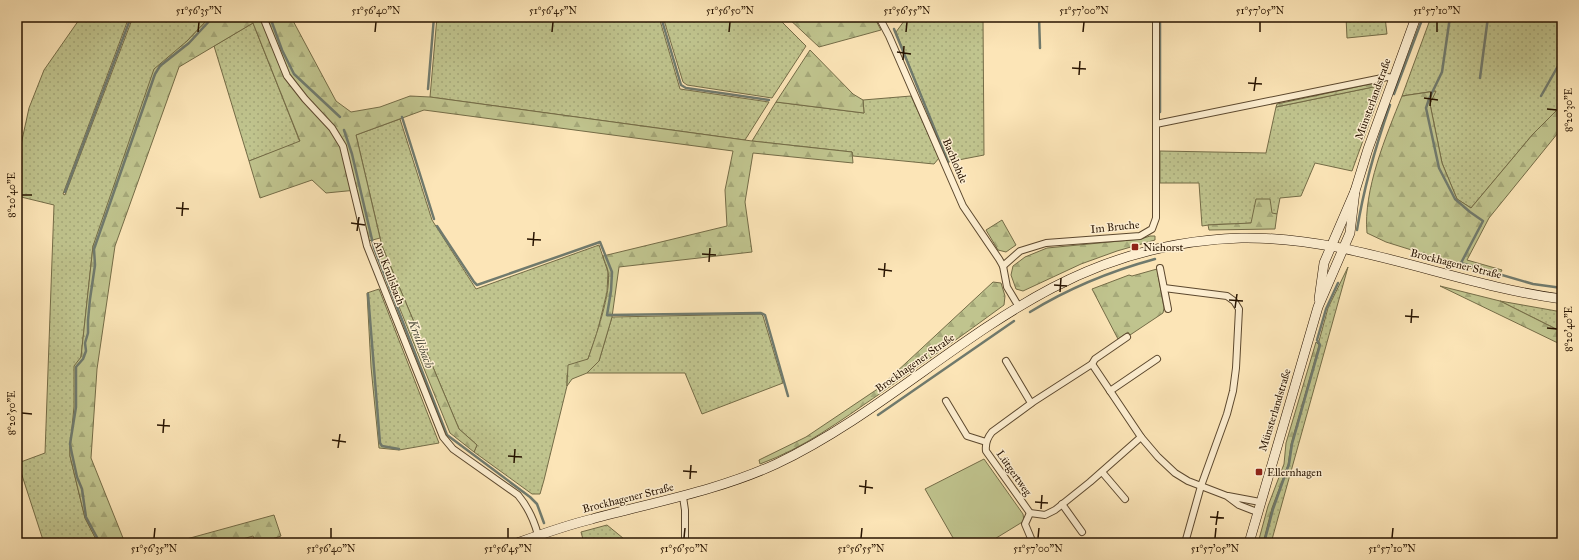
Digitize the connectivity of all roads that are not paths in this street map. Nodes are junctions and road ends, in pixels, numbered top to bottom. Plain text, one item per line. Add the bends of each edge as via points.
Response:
1 (263, 17) edge
2 (879, 17) edge
3 (1156, 17) edge
4 (1416, 17) edge
5 (1394, 78) junction
6 (1156, 124) junction
7 (1355, 191) junction
8 (1330, 246) junction
9 (1344, 248) junction
10 (1003, 266) junction
11 (1160, 268) dead end
12 (1164, 288) junction
13 (1562, 299) edge
14 (1018, 307) junction
15 (1318, 307) junction
16 (1168, 309) dead end
17 (1126, 337) dead end
18 (1157, 359) dead end
19 (1006, 361) dead end
20 (1092, 364) junction
21 (1110, 391) junction
22 (946, 401) dead end
23 (1031, 403) junction
24 (1141, 437) junction
25 (986, 442) junction
26 (1102, 472) junction
27 (1201, 486) junction
28 (1227, 496) junction
29 (683, 497) junction
30 (1125, 499) dead end
31 (1260, 502) junction
32 (1062, 504) junction
33 (1258, 512) junction
34 (1030, 513) junction
35 (1082, 532) dead end
36 (538, 535) junction
37 (517, 543) edge
38 (685, 543) edge
39 (1033, 543) edge
40 (1185, 543) edge
41 (1249, 543) edge

1 - 36 street, Am Krullsbach via 287,76 332,128 342,146 367,246 443,437 452,449 526,504
2 - 10 street, Bachlohde via 890,36 963,206
3 - 6 street, Im Bruche
4 - 5 main road, Münsterlandstraße
5 - 6 street via 1387,77
5 - 7 main road, Münsterlandstraße
6 - 10 street, Im Bruche via 1156,218 1152,229 1140,236 1046,243 1020,251
7 - 8 main road, Münsterlandstraße
7 - 9 main road, Münsterlandstraße via 1350,233
8 - 9 main road, Brockhagener Straße
8 - 14 main road, Brockhagener Straße via 1242,238 1196,241 1159,248 1119,259 1086,272
8 - 15 main road, Münsterlandstraße via 1324,263
9 - 13 main road, Brockhagener Straße via 1491,286
9 - 15 main road, Münsterlandstraße
10 - 14 street, Bachlohde via 1007,287
11 - 12 street
12 - 16 street
12 - 27 street via 1227,296 1234,301 1238,309 1236,368 1232,391 1221,432
14 - 29 main road, Brockhagener Straße via 868,411 815,444 751,475
15 - 31 main road, Münsterlandstraße
17 - 20 street, Lütgertweg via 1095,359
18 - 21 street
19 - 23 street
20 - 21 street
20 - 23 street, Lütgertweg
21 - 24 street
22 - 25 street, Lütgertweg via 967,436
23 - 25 street, Lütgertweg via 992,432
24 - 26 street, Lütgertweg
24 - 27 street via 1175,473
25 - 34 street, Lütgertweg via 986,451
26 - 30 street
26 - 32 street, Lütgertweg
27 - 28 street
27 - 40 street
28 - 31 street
28 - 33 street via 1239,505
29 - 36 main road, Brockhagener Straße
29 - 38 street
31 - 33 main road, Münsterlandstraße
32 - 34 street, Lütgertweg via 1045,515
32 - 35 street
33 - 41 main road, Münsterlandstraße
34 - 39 street, Lütgertweg via 1025,524
36 - 37 main road, Brockhagener Straße

